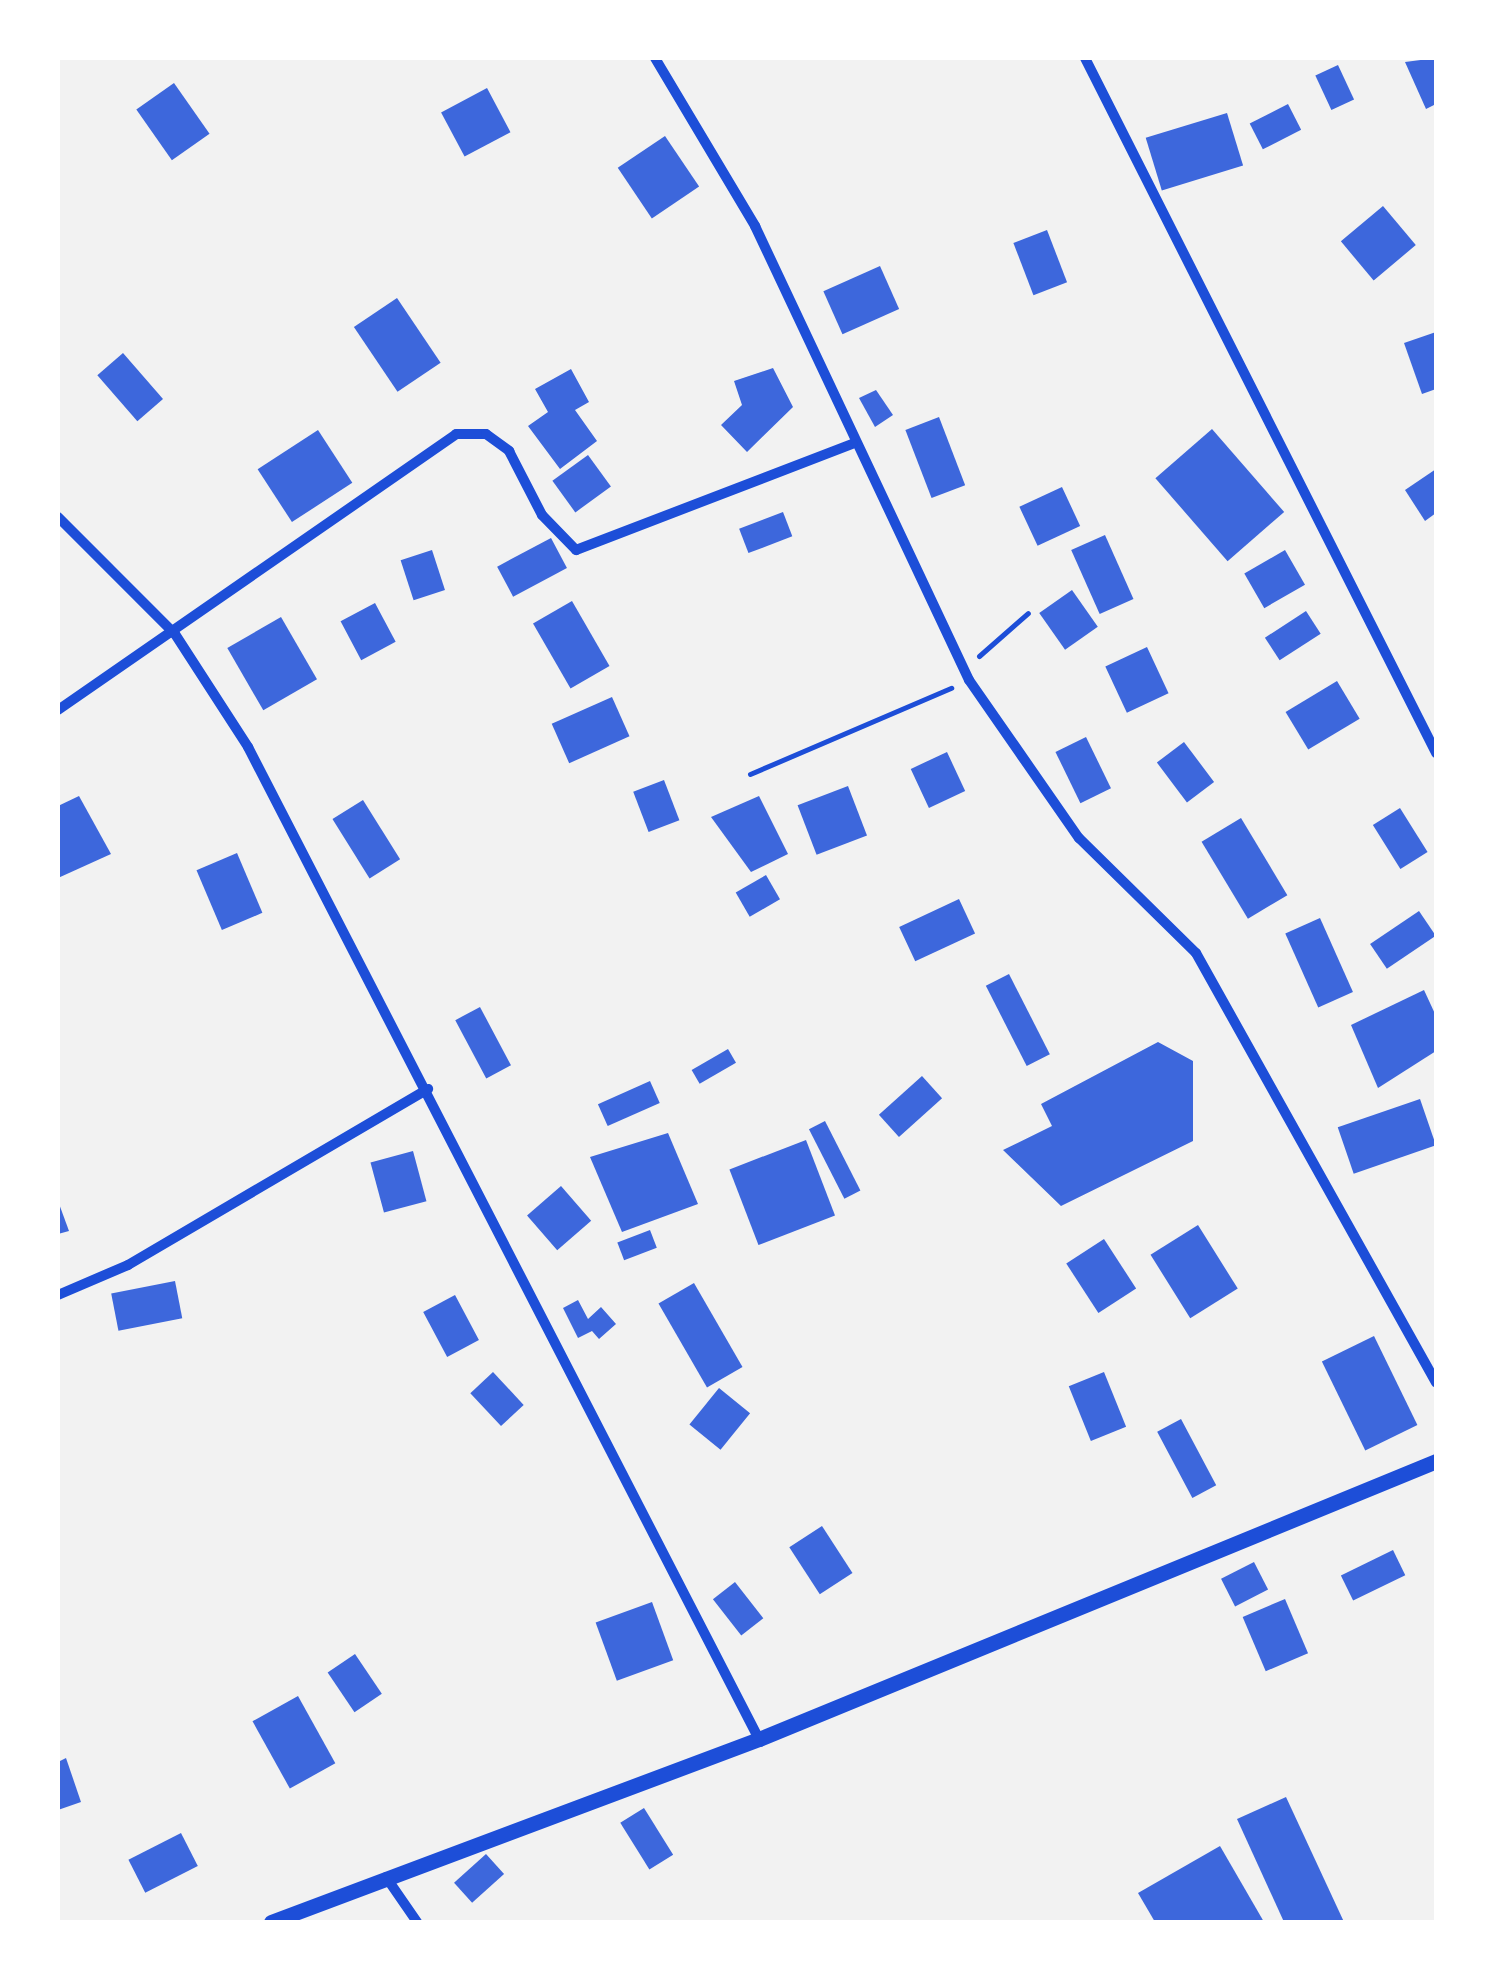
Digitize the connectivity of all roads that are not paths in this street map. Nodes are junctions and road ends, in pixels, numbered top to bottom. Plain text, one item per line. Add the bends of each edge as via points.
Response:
1 (655, 58) edge
2 (1085, 58) edge
3 (852, 444) junction
4 (58, 517) edge
5 (175, 634) junction
6 (58, 710) edge
7 (1436, 753) edge
8 (428, 1089) junction
9 (58, 1295) edge
10 (1436, 1383) edge
11 (1436, 1461) edge
12 (759, 1739) junction
13 (386, 1877) junction
14 (271, 1922) edge
15 (416, 1922) edge

1 - 3 street via 755,226
2 - 7 street
3 - 5 street via 576,550 542,515 509,451 486,434 456,434
3 - 10 street via 969,680 1079,838 1196,953
4 - 5 street
5 - 6 street
5 - 8 street via 248,747
8 - 9 street via 128,1265
8 - 12 street
11 - 12 street
12 - 13 street
13 - 14 street
13 - 15 street

